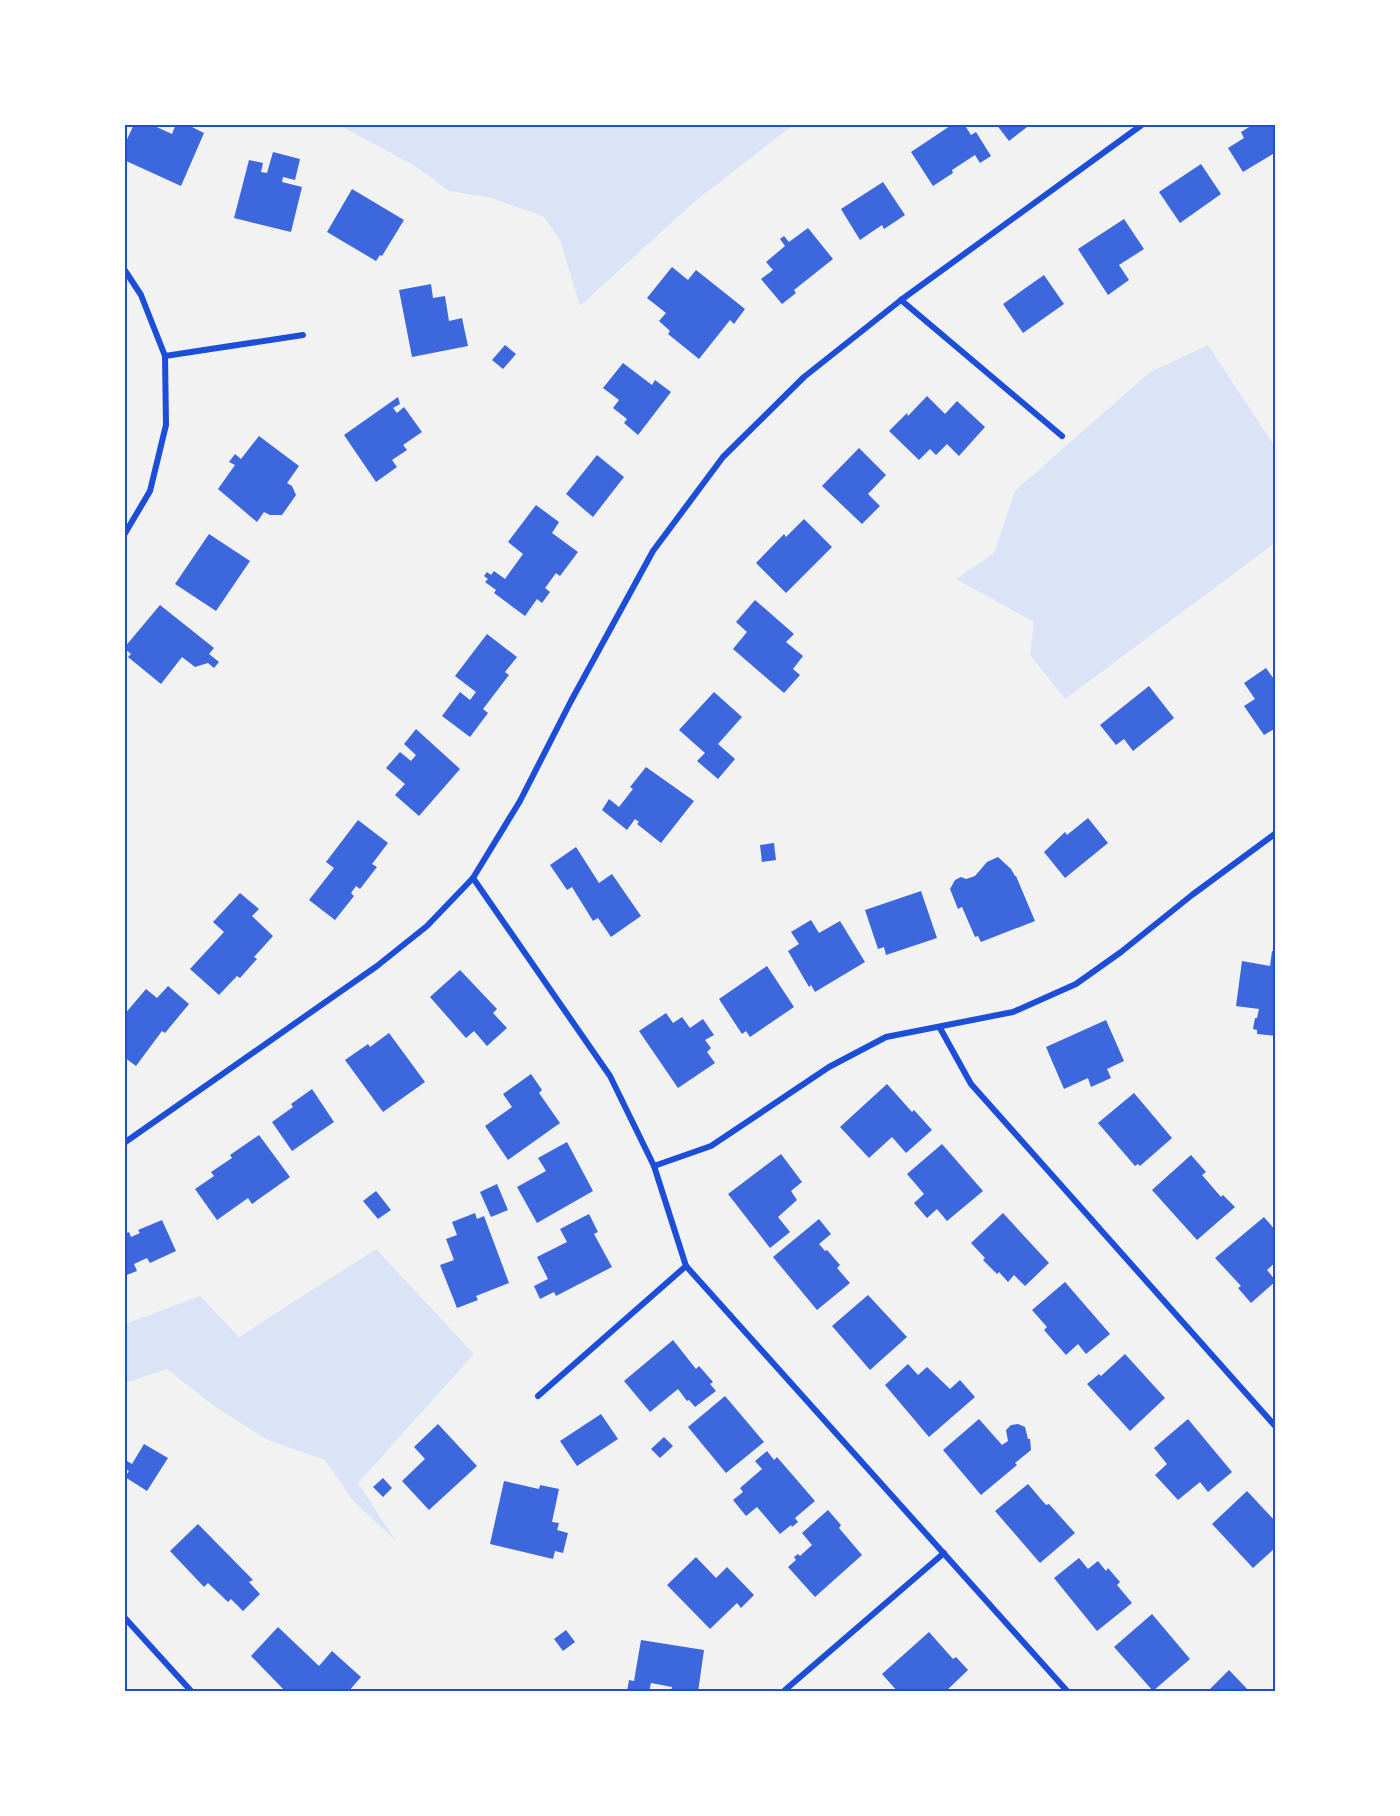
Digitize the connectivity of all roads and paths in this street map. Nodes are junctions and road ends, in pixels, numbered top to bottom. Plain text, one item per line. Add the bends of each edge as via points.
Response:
1 (1143, 124) edge
2 (124, 269) edge
3 (901, 300) junction
4 (303, 335) dead end
5 (165, 356) junction
6 (1062, 436) dead end
7 (124, 535) edge
8 (1275, 833) edge
9 (473, 878) junction
10 (940, 1028) junction
11 (124, 1143) edge
12 (654, 1167) junction
13 (686, 1266) junction
14 (538, 1396) dead end
15 (1275, 1427) edge
16 (944, 1553) junction
17 (124, 1617) edge
18 (785, 1690) edge
19 (192, 1692) edge
20 (1068, 1692) edge

1 - 3 street
2 - 5 street via 141,295
3 - 6 street
3 - 9 street via 804,377 723,457 660,542 520,801
4 - 5 street
5 - 7 street via 166,425 150,491
8 - 10 street via 1076,984 1013,1012
9 - 11 street via 427,926 376,966
9 - 12 street via 610,1076
10 - 12 street via 886,1037 829,1067 711,1146
10 - 15 street via 971,1084
12 - 13 street
13 - 14 street
13 - 16 street
16 - 18 street
16 - 20 street
17 - 19 street

